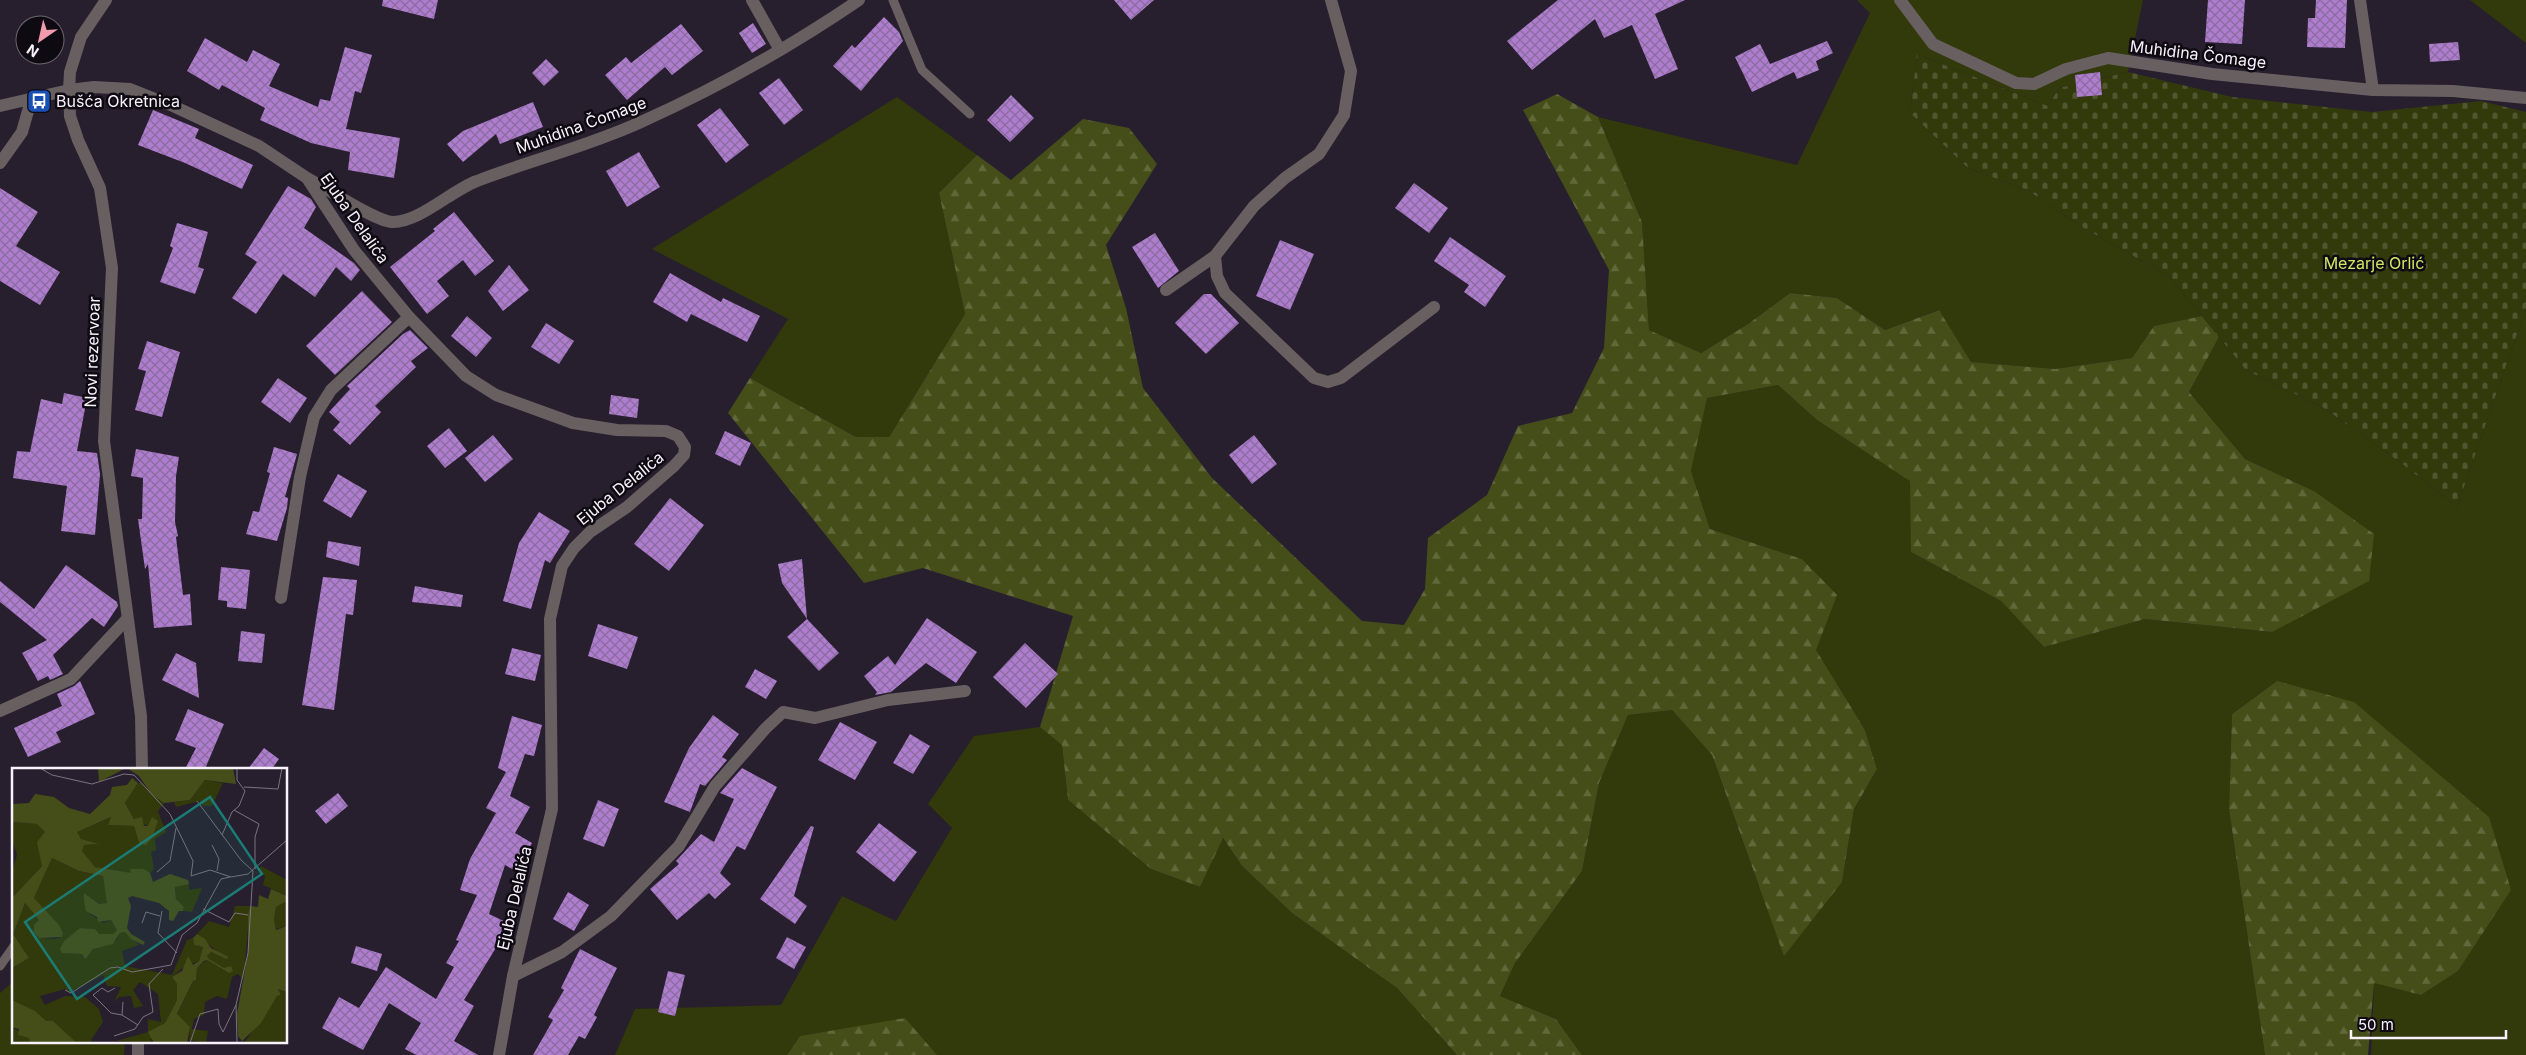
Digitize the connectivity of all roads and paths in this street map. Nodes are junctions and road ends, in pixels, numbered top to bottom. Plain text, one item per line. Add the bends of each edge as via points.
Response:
1 (106, 0) edge
2 (752, 0) edge
3 (858, 0) edge
4 (893, 0) edge
5 (1331, 0) edge
6 (1900, 0) edge
7 (2360, 0) edge
8 (780, 50) junction
9 (69, 90) junction
10 (2373, 90) junction
11 (32, 97) junction
12 (2526, 98) edge
13 (0, 106) edge
14 (970, 114) dead end
15 (0, 163) edge
16 (307, 178) junction
17 (1216, 256) junction
18 (1166, 290) dead end
19 (1434, 307) dead end
20 (409, 317) junction
21 (281, 598) dead end
22 (126, 620) junction
23 (965, 691) dead end
24 (0, 712) edge
25 (142, 768) edge
26 (12, 949) edge
27 (0, 966) edge
28 (513, 976) junction
29 (138, 1042) edge
30 (138, 1055) edge
31 (499, 1055) edge

1 - 9 street, Novi rezervoar via 81,37 70,72
2 - 8 street
3 - 8 street, Muhidina Čomage via 813,32
4 - 14 lane via 922,70
5 - 17 street via 1350,71 1344,115 1319,154 1254,206
6 - 10 street, Muhidina Čomage via 1933,44 2016,83 2034,84 2066,69 2108,58 2212,74
7 - 10 street
8 - 16 street, Muhidina Čomage via 640,123 475,182 413,216 392,222 373,215
9 - 11 street, Ejuba Delalića
9 - 16 street, Ejuba Delalića via 130,89 259,146
9 - 22 street, Novi rezervoar via 70,116 100,188 112,268 104,441
10 - 12 street, Muhidina Čomage via 2453,91
11 - 13 street, Ejuba Delalića
11 - 15 street via 22,132
16 - 20 street, Ejuba Delalića via 354,250
17 - 18 street
17 - 19 street via 1216,276 1225,293 1314,378 1328,382 1341,378
20 - 21 street via 331,390 314,417 300,477
20 - 28 street, Ejuba Delalića via 466,376 496,395 573,423 617,430 666,431 678,436 685,447 684,456 674,466 627,507 590,532 562,566 550,619 552,809
22 - 24 street via 72,679
22 - 25 street, Novi rezervoar via 140,716
23 - 28 street via 888,700 815,718 783,712 715,786 679,846 611,916 562,952
26 - 27 lane
28 - 31 street, Ejuba Delalića
29 - 30 street

